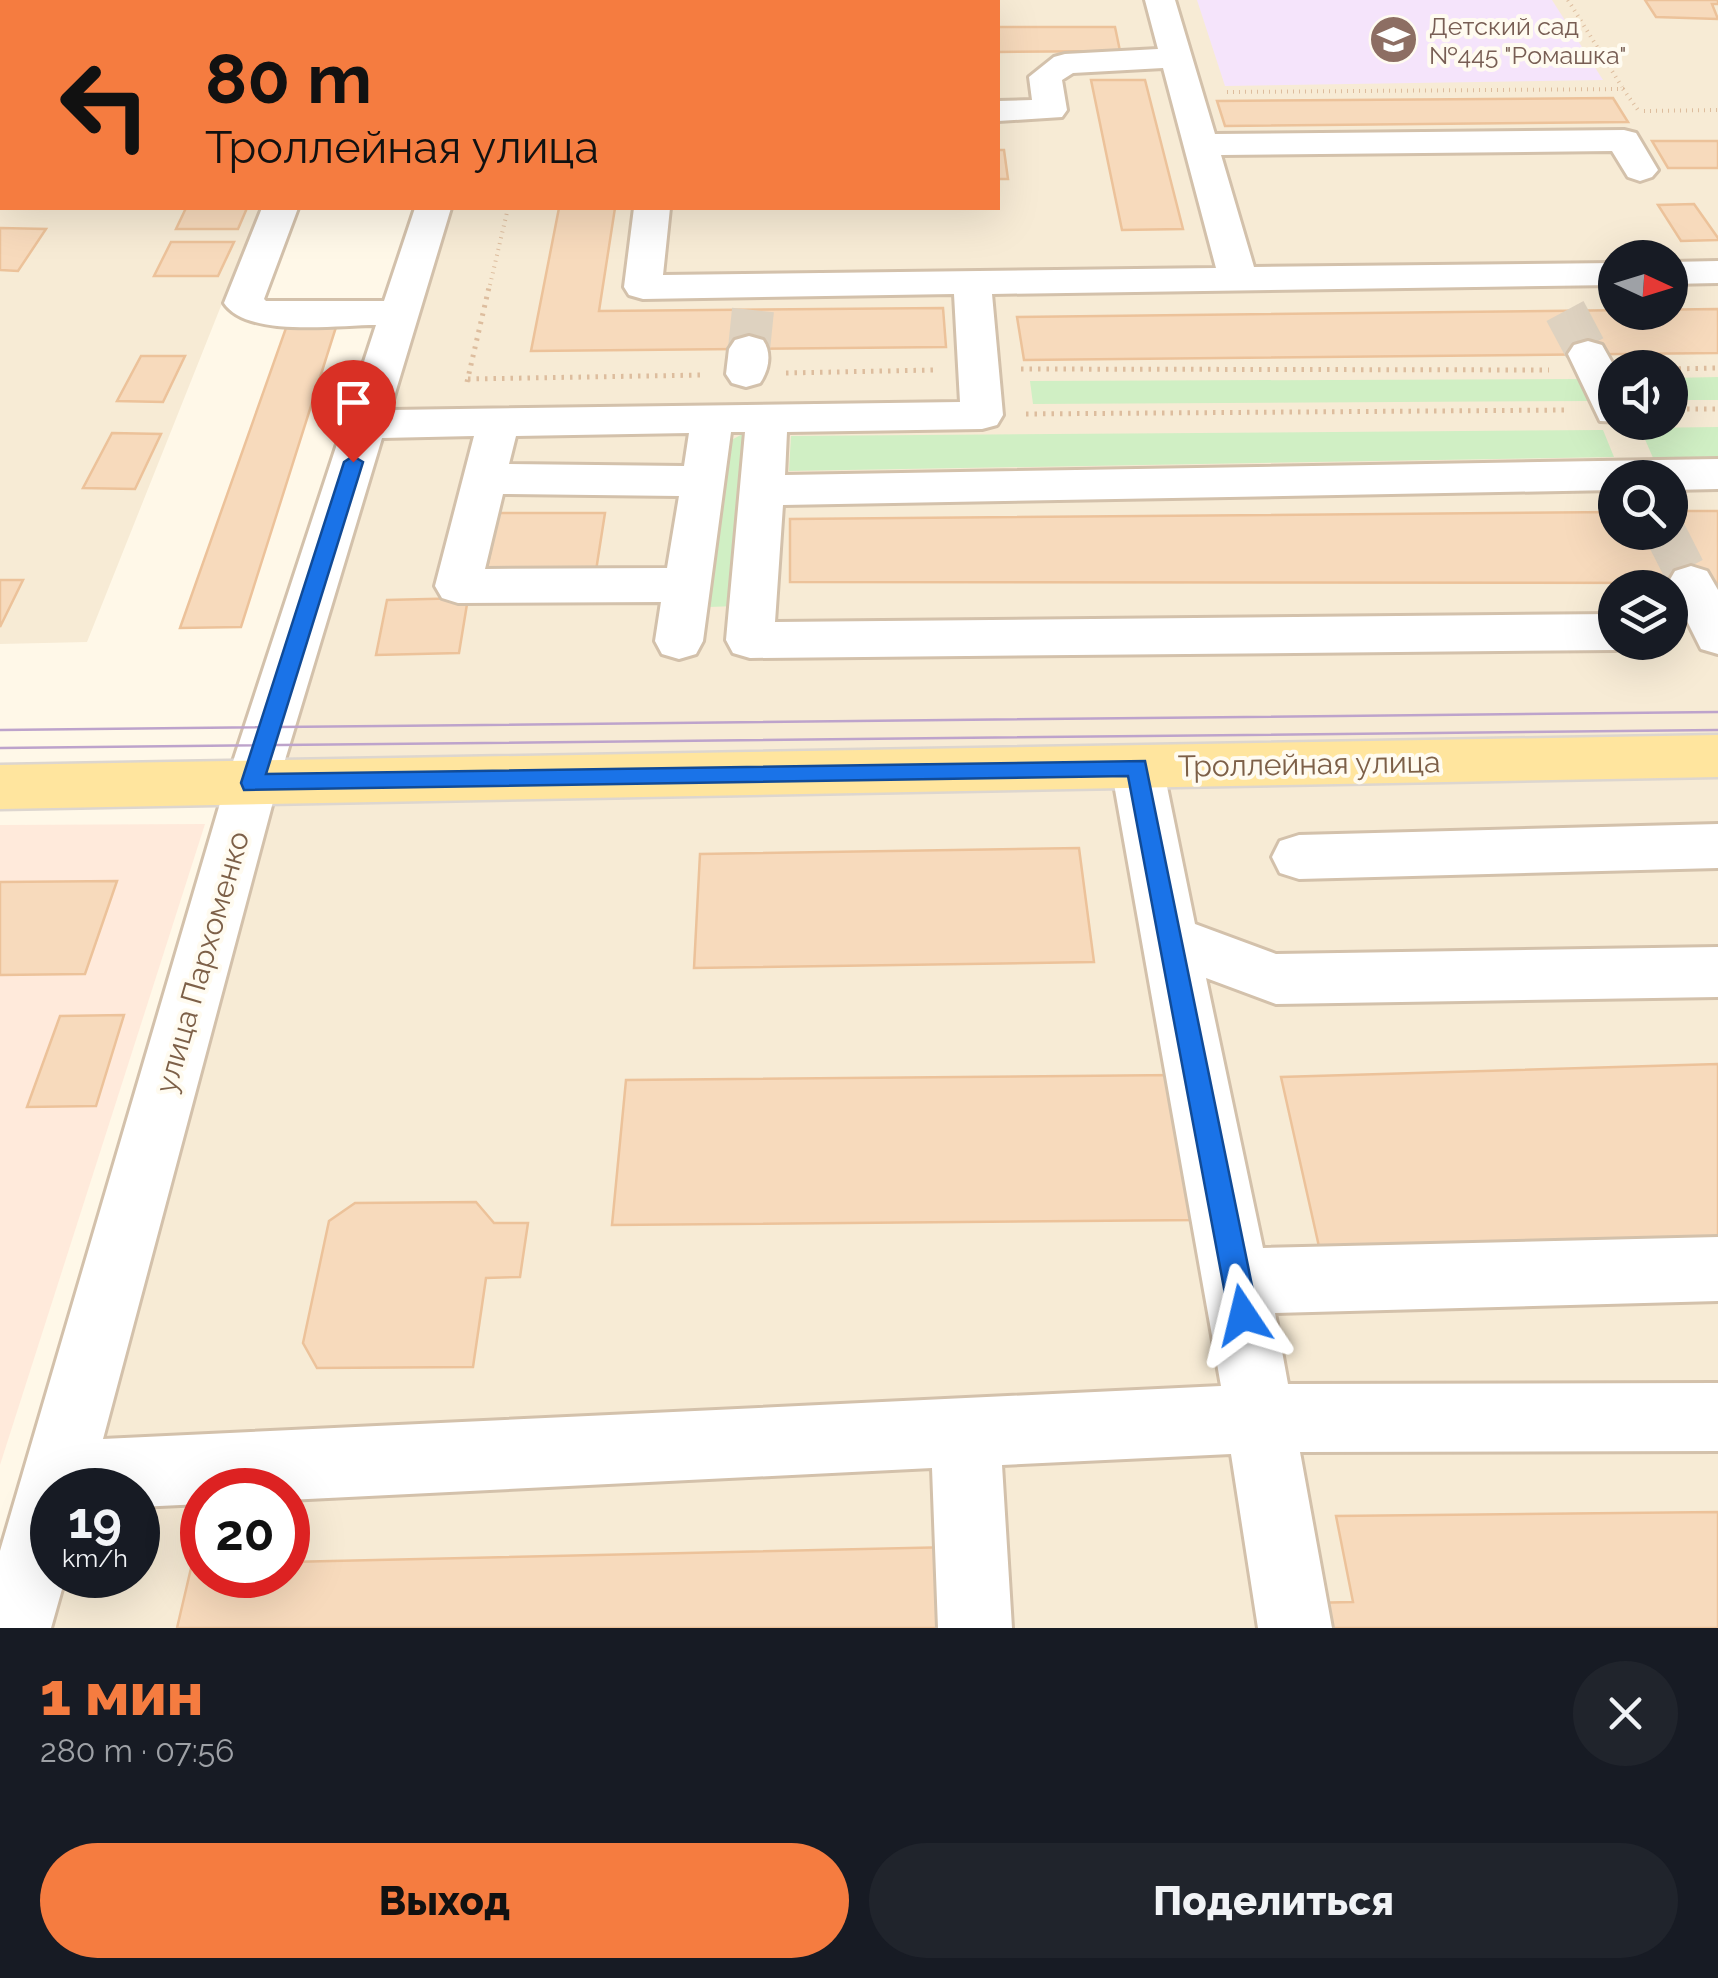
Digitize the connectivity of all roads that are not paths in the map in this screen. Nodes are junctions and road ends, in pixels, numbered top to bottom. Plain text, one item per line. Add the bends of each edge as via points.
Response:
1 (1160, 0) edge
2 (1176, 58) junction
3 (1000, 111) edge
4 (1200, 146) junction
5 (1640, 170) dead end
6 (279, 210) edge
7 (432, 210) edge
8 (652, 210) edge
9 (1718, 272) edge
10 (1688, 273) edge
11 (1598, 274) edge
12 (1544, 275) junction
13 (1238, 279) junction
14 (972, 282) junction
15 (1565, 311) tunnel mouth
16 (400, 313) junction
17 (1591, 362) tunnel mouth
18 (1598, 376) edge
19 (712, 420) junction
20 (767, 420) junction
21 (478, 423) junction
22 (365, 424) junction
23 (1718, 474) edge
24 (1688, 475) edge
25 (1598, 477) edge
26 (484, 479) junction
27 (700, 481) junction
28 (762, 490) junction
29 (1691, 583) tunnel mouth
30 (686, 585) junction
31 (1598, 632) edge
32 (1705, 633) edge
33 (679, 641) dead end
34 (1718, 756) edge
35 (1137, 767) junction
36 (252, 783) junction
37 (0, 787) edge
38 (1718, 846) edge
39 (1298, 857) dead end
40 (1172, 940) junction
41 (1718, 972) edge
42 (1718, 1269) edge
43 (1238, 1280) junction
44 (1718, 1416) edge
45 (1261, 1418) junction
46 (965, 1432) junction
47 (60, 1468) edge
48 (160, 1481) edge
49 (30, 1573) edge
50 (14, 1628) edge
51 (975, 1628) edge
52 (1294, 1628) edge

1 - 2 street
2 - 3 street via 1066,64 1045,77 1050,110
2 - 4 street
4 - 5 street via 1624,140
4 - 13 street
6 - 16 street via 242,303 258,312
7 - 16 street, улица Пархоменко
8 - 14 street via 643,287 750,330
9 - 10 street
11 - 12 street
12 - 13 street
12 - 15 street
13 - 14 street
14 - 20 street via 982,415
16 - 22 street, улица Пархоменко
17 - 18 street
19 - 20 street
19 - 21 street
19 - 27 street
20 - 28 street
21 - 22 street
21 - 26 street
22 - 36 street, улица Пархоменко
23 - 24 street
25 - 28 street
26 - 27 street
26 - 30 street via 458,586
27 - 30 street
28 - 31 street via 750,640
29 - 32 street
30 - 33 street
34 - 35 main road, Троллейная улица
35 - 36 main road, Троллейная улица
35 - 40 street
36 - 37 main road, Троллейная улица
36 - 47 street, улица Пархоменко
38 - 39 street
40 - 41 street via 1276,978
40 - 43 street
42 - 43 street
43 - 45 street
44 - 45 street
45 - 46 street
45 - 52 street
46 - 48 street
46 - 51 street
49 - 50 street, улица Пархоменко

